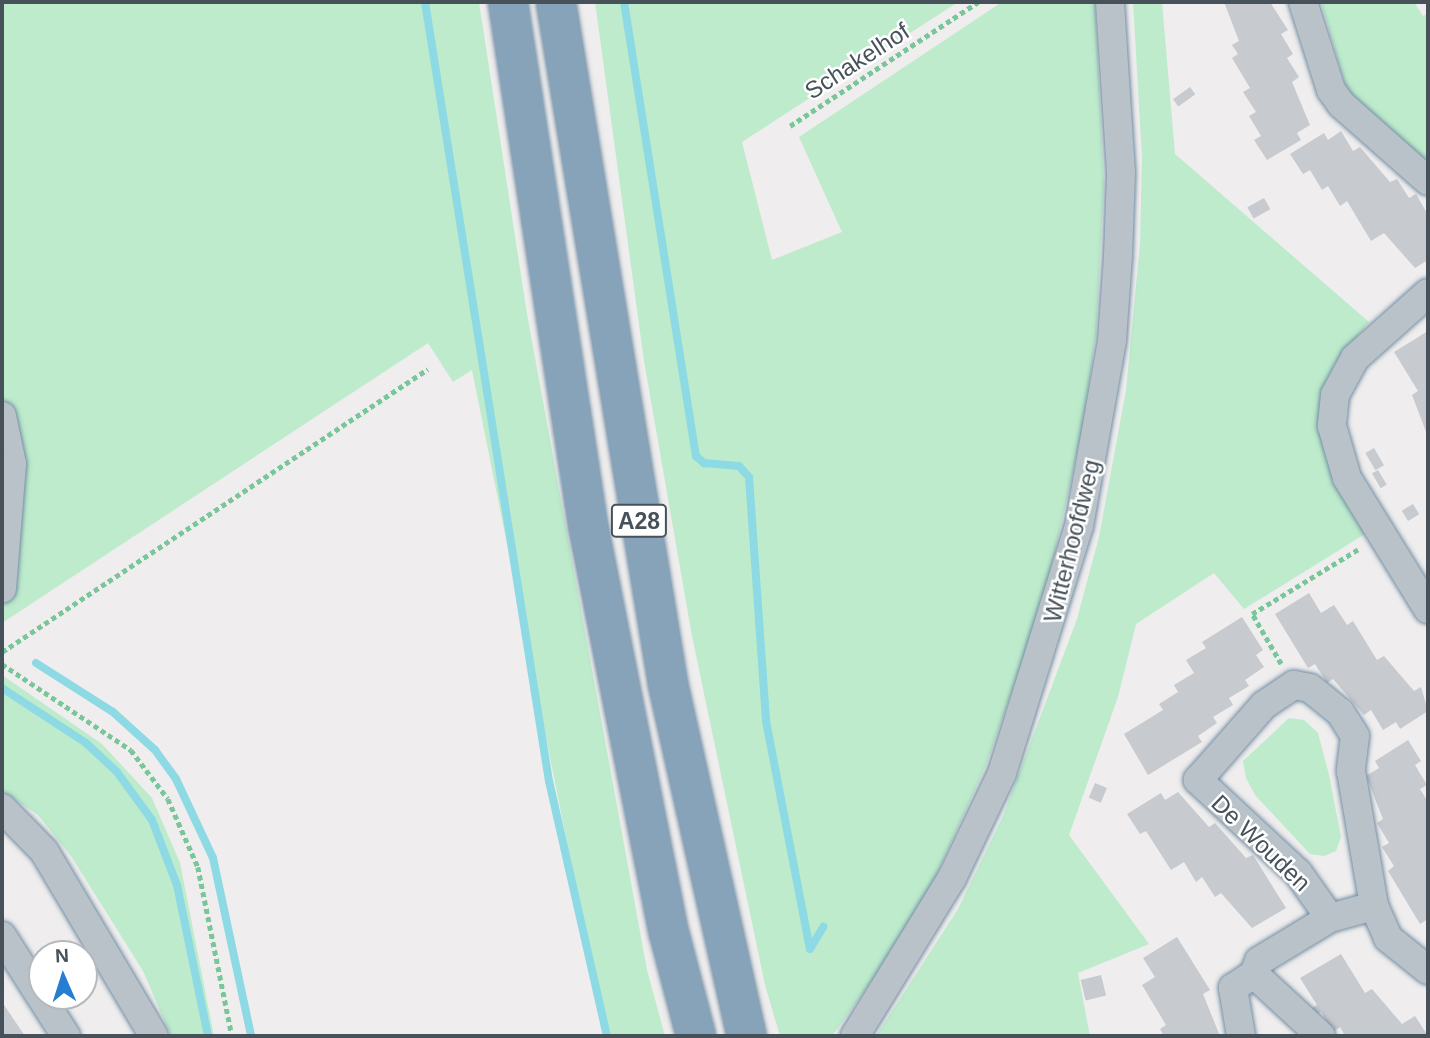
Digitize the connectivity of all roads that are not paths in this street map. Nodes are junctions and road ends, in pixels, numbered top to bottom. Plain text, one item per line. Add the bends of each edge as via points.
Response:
1 (508, 2) edge
2 (556, 2) edge
3 (1110, 2) edge
4 (1303, 2) edge
5 (1428, 181) edge
6 (1428, 293) edge
7 (2, 416) edge
8 (2, 589) edge
9 (1428, 609) edge
10 (2, 808) edge
11 (1374, 906) junction
12 (1330, 918) junction
13 (2, 936) edge
14 (1428, 970) edge
15 (1254, 974) junction
16 (66, 1036) edge
17 (155, 1036) edge
18 (696, 1036) edge
19 (747, 1036) edge
20 (855, 1036) edge
21 (1241, 1036) edge
22 (1321, 1036) edge

1 - 18 highway, A28 via 588,525 667,920
2 - 19 highway, A28 via 668,684
3 - 20 street, Witterhoofdweg via 1121,173 1118,256 1112,340 1079,526 1002,773 952,878
4 - 5 street via 1331,90
6 - 9 street via 1354,358 1335,395 1335,450
7 - 8 street via 12,464
10 - 17 street via 44,850
11 - 12 street, De Wouden
11 - 12 street, De Wouden via 1351,771 1355,736 1340,712 1310,688 1294,685 1264,705 1198,780 1298,873
11 - 14 street via 1388,938
12 - 15 street, De Wouden via 1259,961
13 - 16 street
15 - 21 street, De Wouden via 1233,988
15 - 22 street

